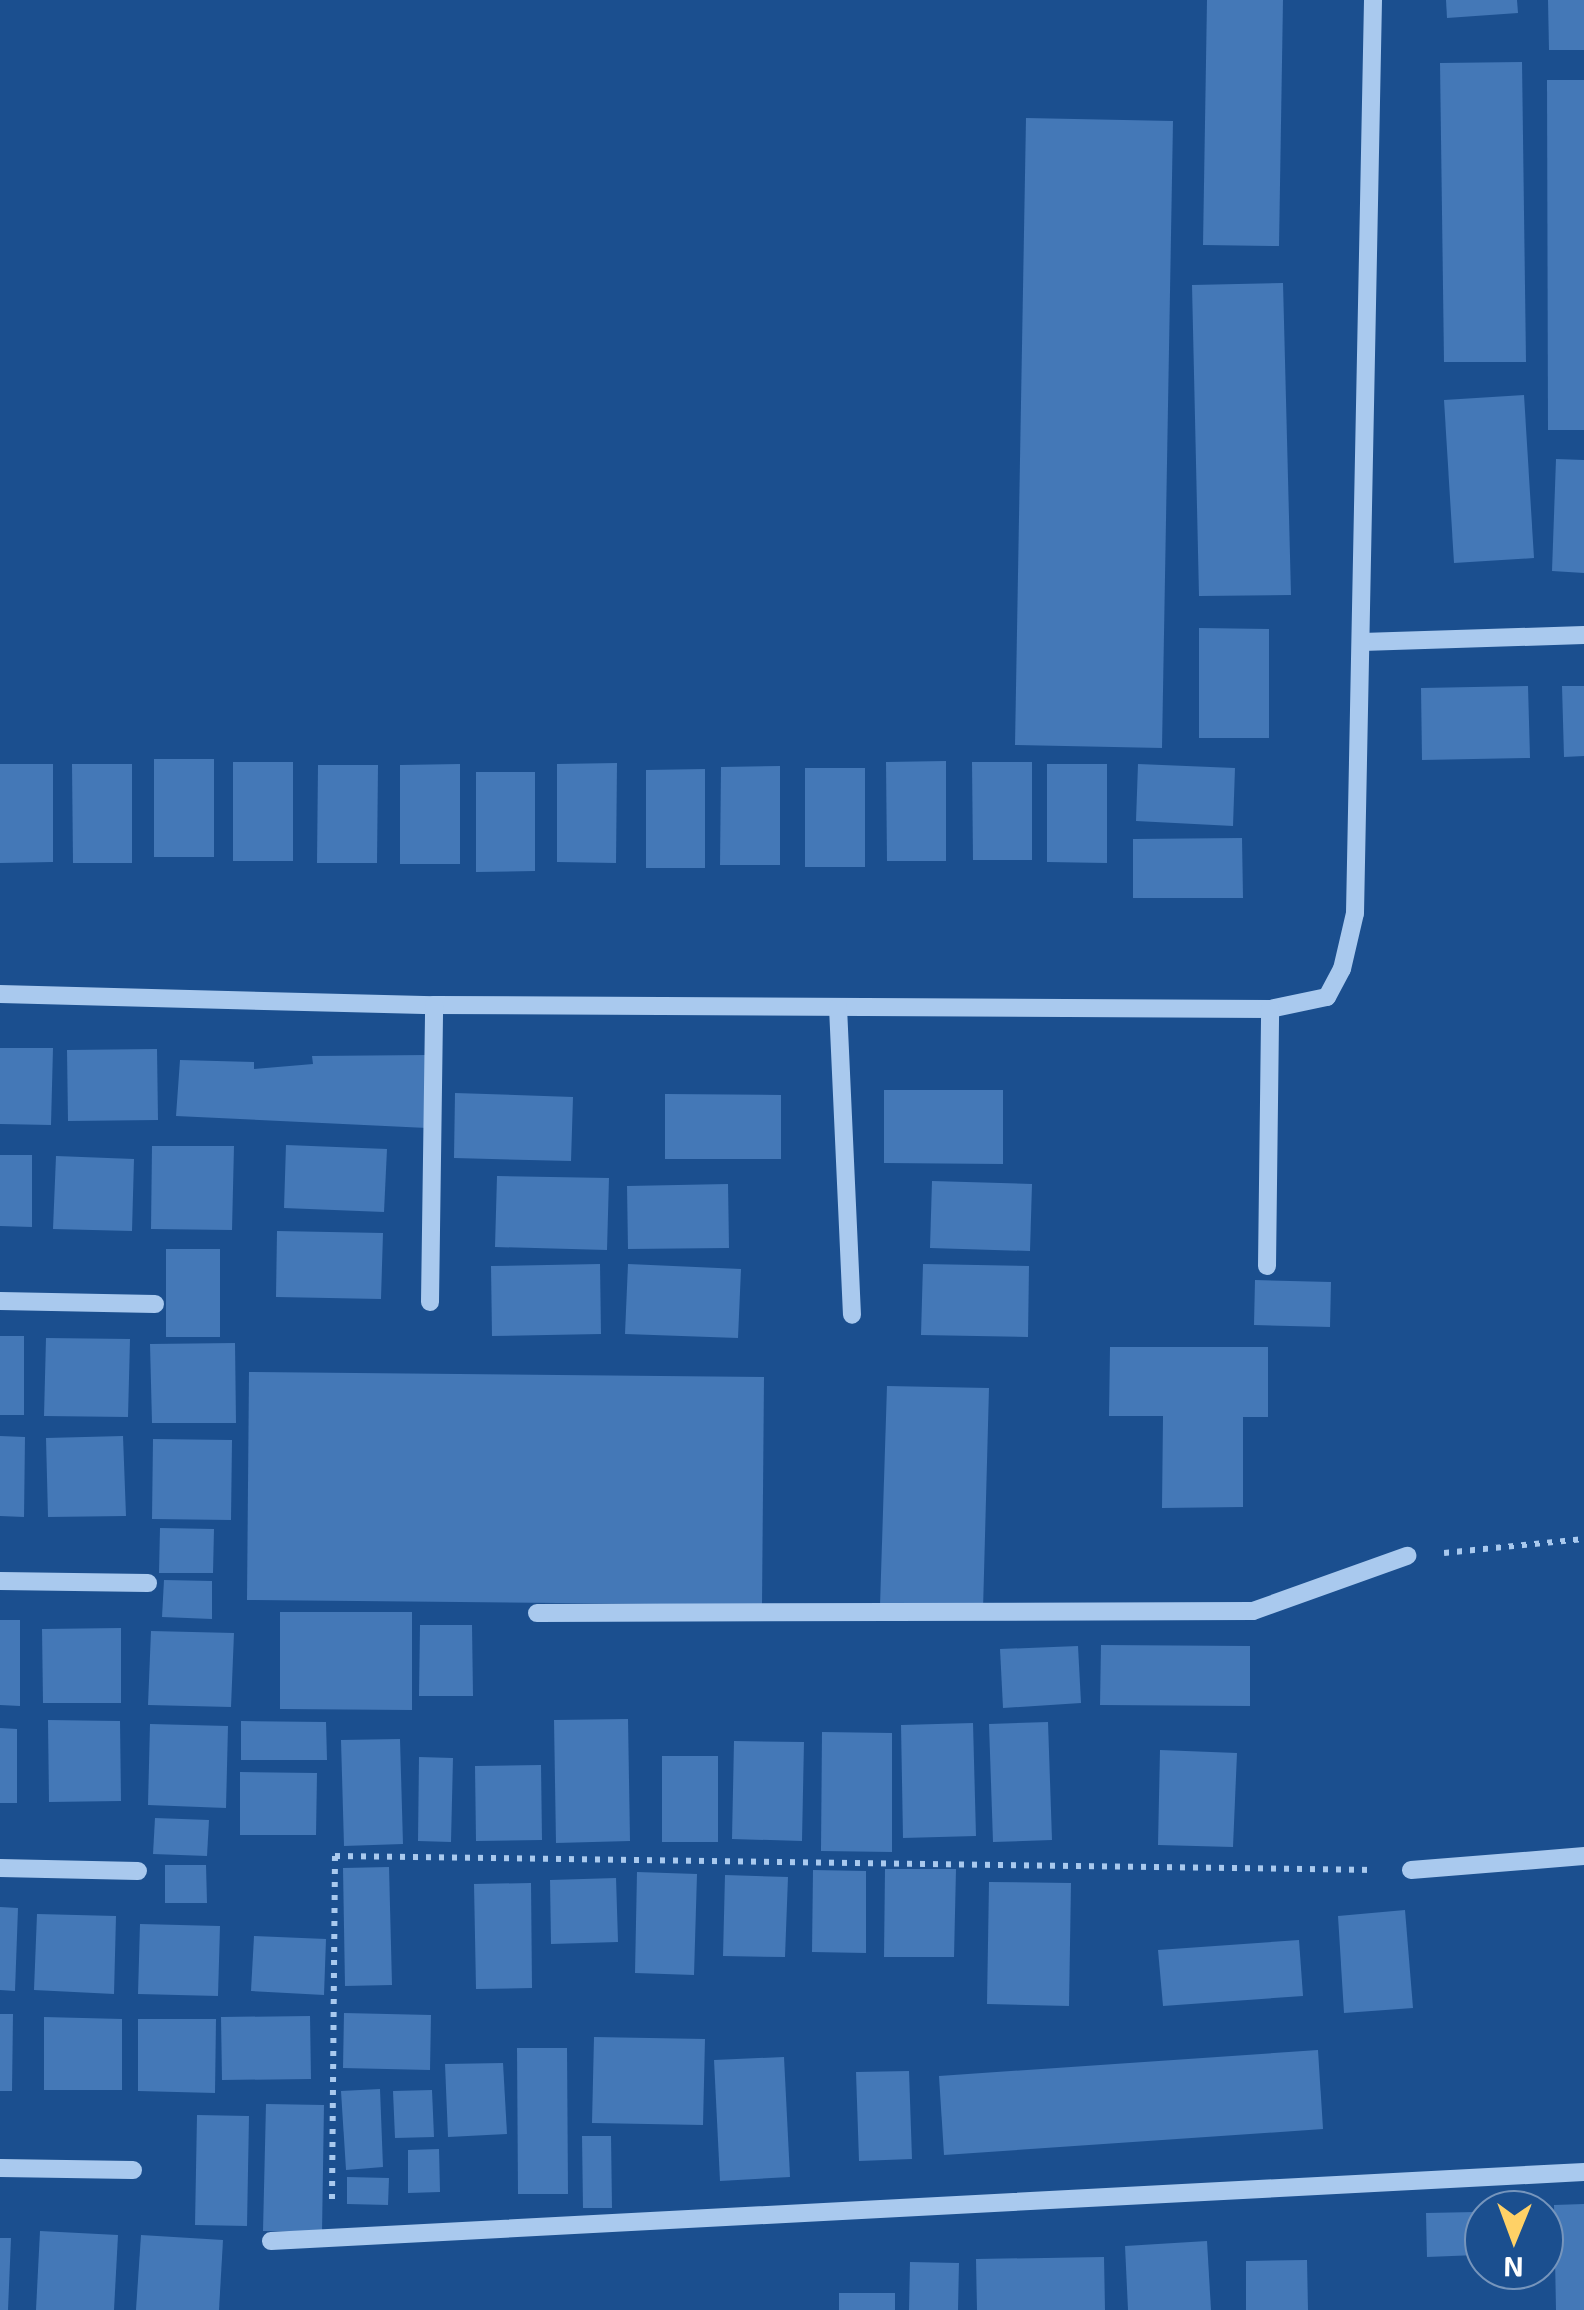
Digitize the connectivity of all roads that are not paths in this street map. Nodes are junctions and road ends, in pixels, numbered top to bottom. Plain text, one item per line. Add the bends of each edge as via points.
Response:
1 (1373, 0) edge
2 (1584, 635) edge
3 (1362, 642) junction
4 (0, 994) edge
5 (434, 1004) junction
6 (838, 1007) junction
7 (1270, 1008) junction
8 (1267, 1266) dead end
9 (0, 1302) edge
10 (430, 1302) dead end
11 (156, 1304) dead end
12 (852, 1316) dead end
13 (1408, 1556) road end
14 (0, 1581) edge
15 (148, 1583) dead end
16 (538, 1614) dead end
17 (1584, 1856) edge
18 (0, 1868) edge
19 (1411, 1870) road end
20 (138, 1871) dead end
21 (0, 2168) edge
22 (133, 2170) dead end
23 (1584, 2172) edge
24 (271, 2241) dead end

1 - 3 street
2 - 3 street
3 - 7 street via 1355,913 1342,969 1327,997
4 - 5 street
5 - 6 street
5 - 10 street
6 - 7 street
6 - 12 street
7 - 8 street
9 - 11 street
13 - 16 street via 1254,1611
14 - 15 street
17 - 19 street
18 - 20 street
21 - 22 street
23 - 24 street

